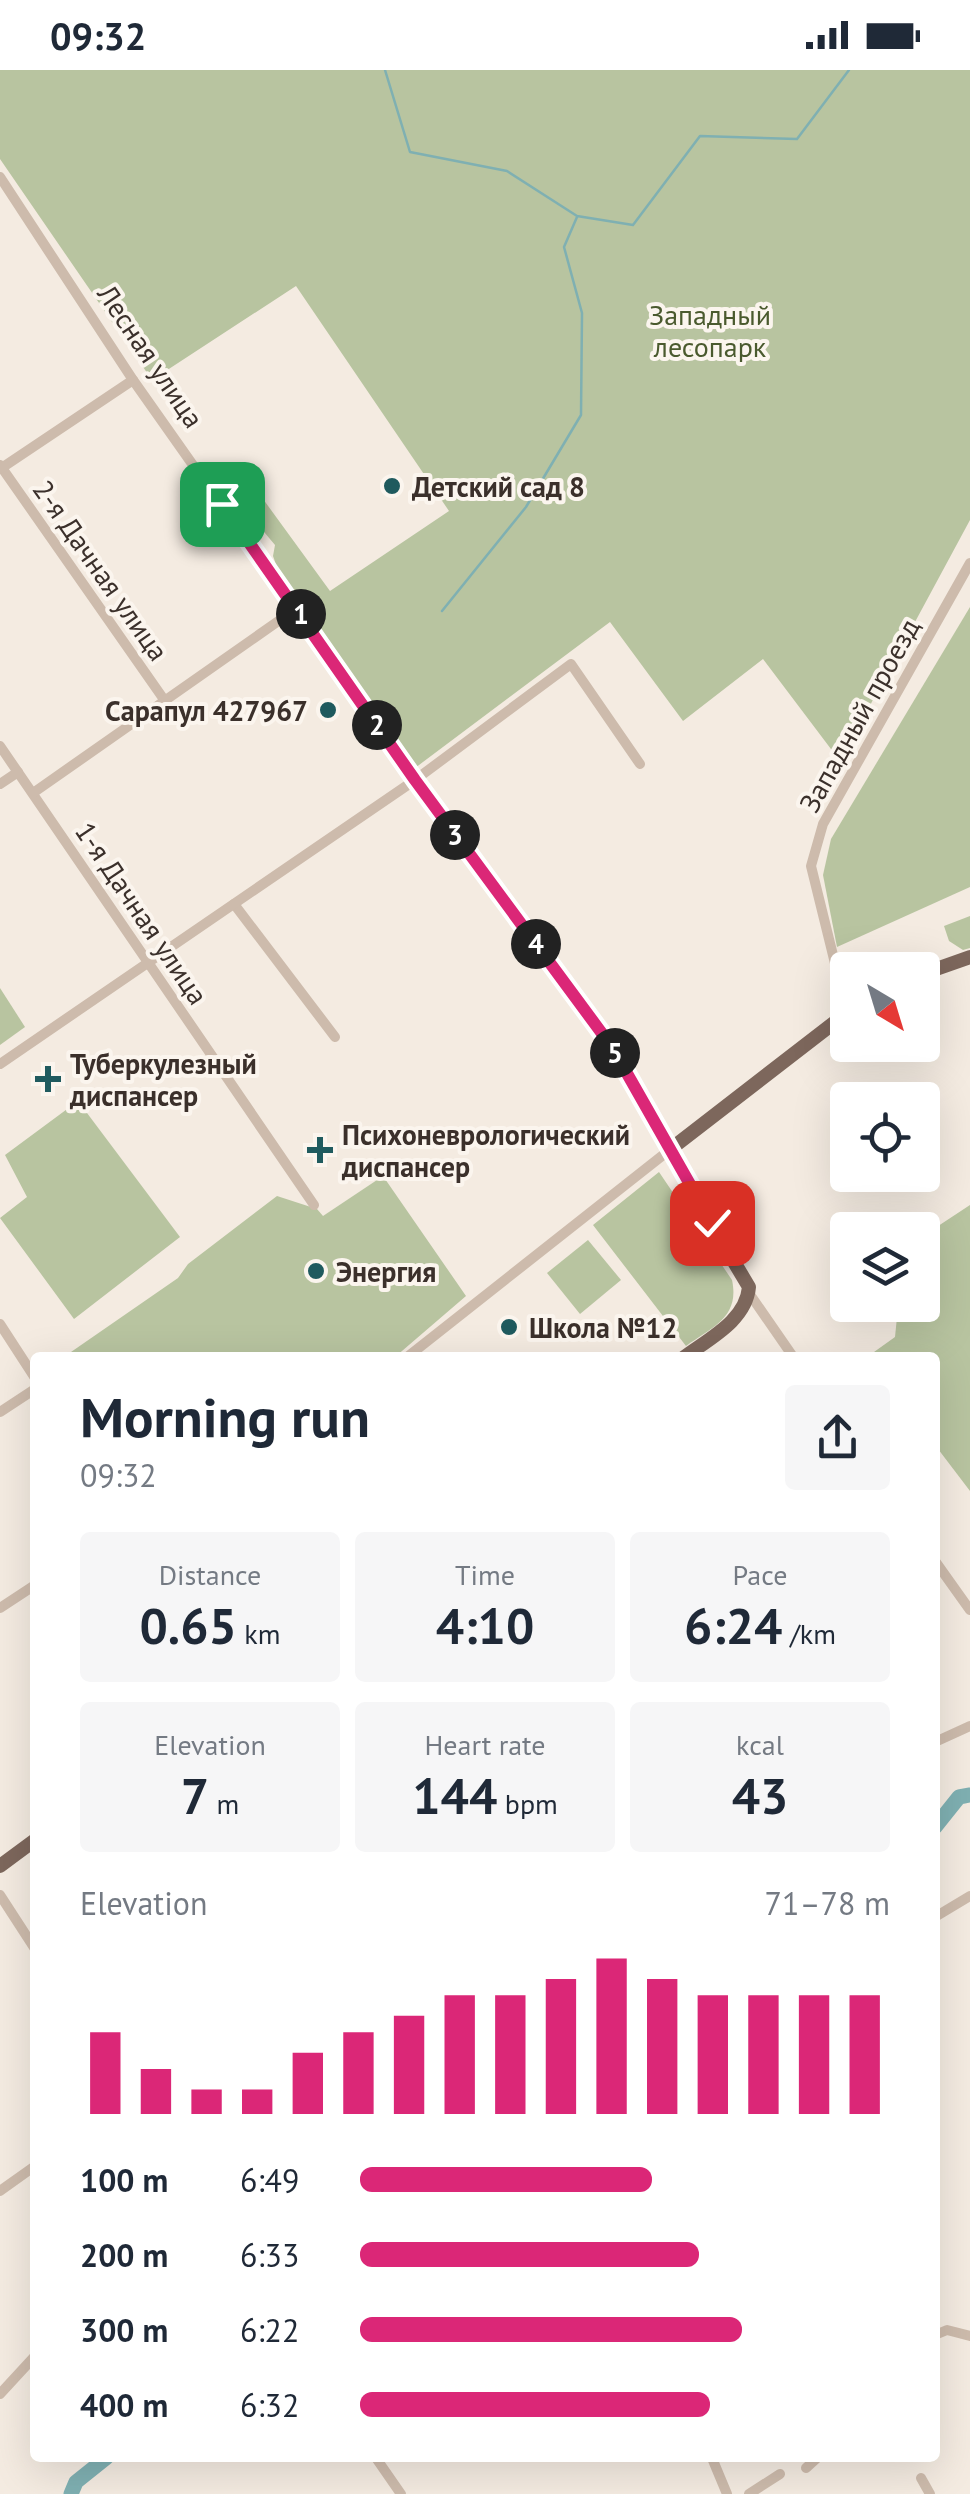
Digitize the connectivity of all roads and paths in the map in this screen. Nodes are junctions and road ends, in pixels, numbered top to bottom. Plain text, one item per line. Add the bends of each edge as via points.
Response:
1 (0, 177) edge
2 (133, 380) junction
3 (1, 467) edge
4 (970, 562) edge
5 (296, 608) junction
6 (165, 701) junction
7 (0, 746) edge
8 (640, 764) dead end
9 (18, 772) junction
10 (415, 780) junction
11 (0, 784) edge
12 (33, 793) junction
13 (234, 904) junction
14 (832, 952) edge
15 (970, 957) edge
16 (149, 963) junction
17 (940, 968) edge
18 (830, 1025) edge
19 (335, 1037) dead end
20 (0, 1064) edge
21 (672, 1148) junction
22 (314, 1205) dead end
23 (749, 1293) junction
24 (0, 1324) edge
25 (414, 1352) edge
26 (691, 1352) edge
27 (790, 1352) edge
28 (30, 1370) edge
29 (30, 1392) edge
30 (0, 1412) edge
31 (940, 1568) edge
32 (30, 1588) edge
33 (0, 1608) edge
34 (970, 1610) edge
35 (970, 1726) edge
36 (940, 1740) edge
37 (30, 1844) edge
38 (0, 1866) edge
39 (0, 1895) edge
40 (970, 1896) edge
41 (940, 1914) edge
42 (30, 1941) edge
43 (30, 2170) edge
44 (0, 2191) edge
45 (940, 2333) edge
46 (970, 2336) edge
47 (30, 2361) edge
48 (0, 2394) edge
49 (379, 2462) edge
50 (714, 2462) edge
51 (813, 2462) edge
52 (806, 2468) dead end
53 (780, 2474) dead end
54 (921, 2478) dead end
55 (401, 2494) edge
56 (728, 2494) edge
57 (749, 2494) edge
58 (930, 2494) edge

1 - 2 street, Лесная улица
2 - 3 street
2 - 5 street, Лесная улица
3 - 6 street, 2-я Дачная улица
4 - 14 street, Западный проезд via 822,824 811,866
5 - 6 street
5 - 10 street, Лесная улица
6 - 12 street
7 - 9 street, 1-я Дачная улица
8 - 10 street via 571,664
9 - 11 street
9 - 12 street, 1-я Дачная улица
10 - 13 street
10 - 21 street, Лесная улица via 612,1047
12 - 16 street, 1-я Дачная улица
13 - 16 street
13 - 19 street
15 - 17 main road
16 - 20 street
16 - 22 street, 1-я Дачная улица
18 - 21 main road
21 - 23 main road, Лесная улица
21 - 25 street
23 - 26 main road via 732,1322
23 - 27 street, Лесная улица
24 - 28 street
29 - 30 street
31 - 34 street
32 - 33 street
35 - 36 street
37 - 38 main road
39 - 42 street
40 - 41 street
43 - 44 street
45 - 46 street
47 - 48 street
49 - 55 street
50 - 56 street
51 - 52 street
53 - 57 street
54 - 58 street

